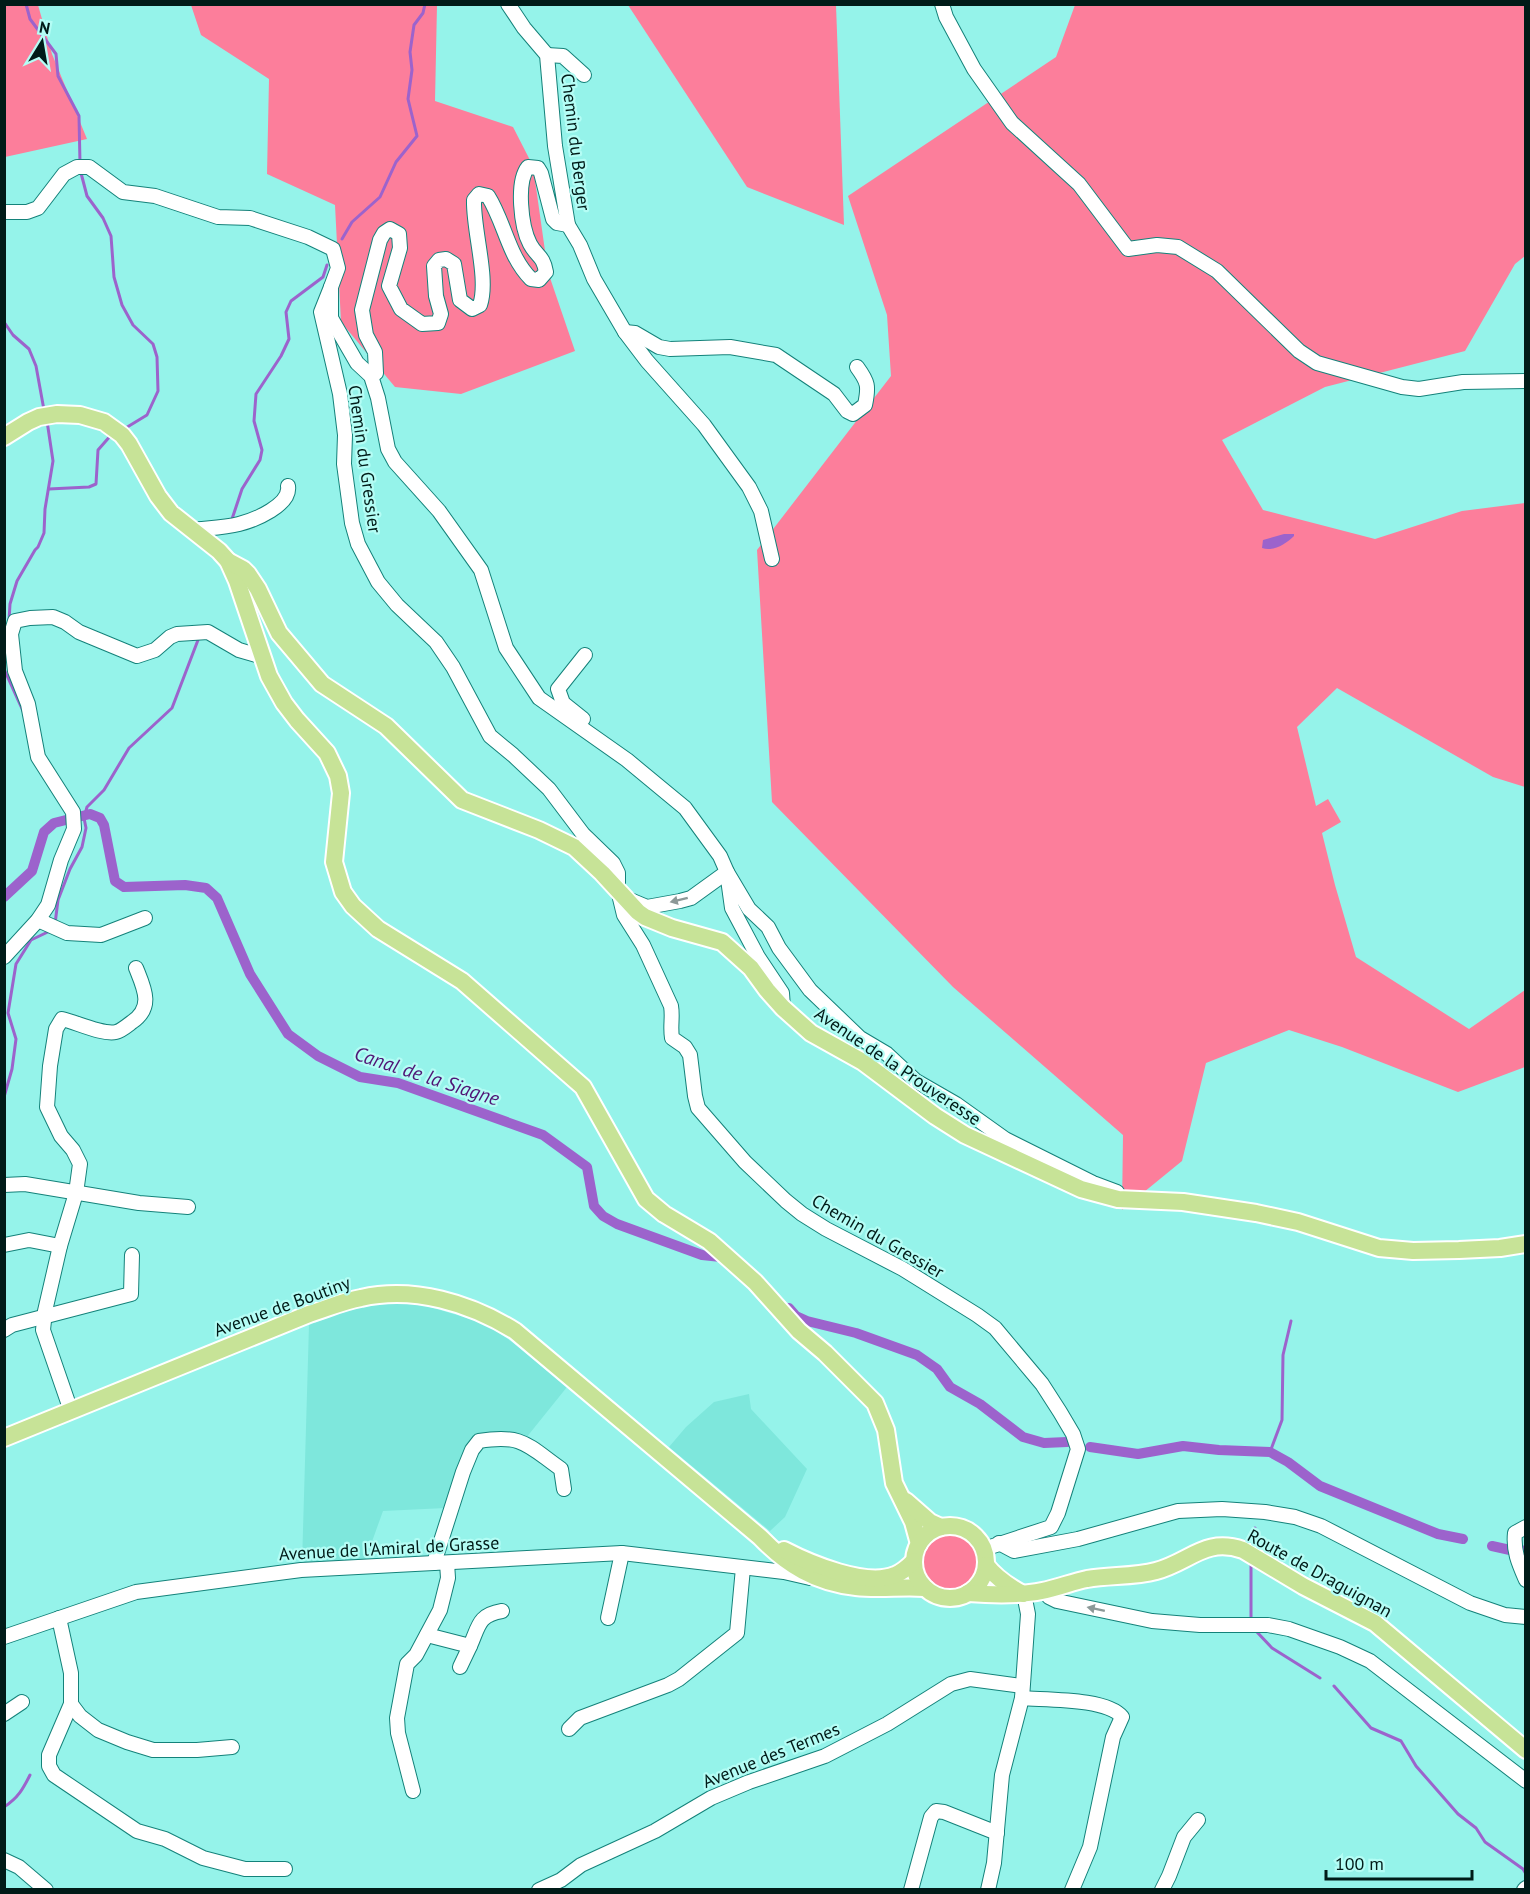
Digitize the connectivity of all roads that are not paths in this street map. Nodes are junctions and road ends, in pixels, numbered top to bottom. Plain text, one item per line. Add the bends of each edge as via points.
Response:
1 (508, 4) edge
2 (942, 4) edge
3 (547, 55) junction
4 (584, 75) dead end
5 (4, 212) edge
6 (568, 225) junction
7 (331, 287) junction
8 (625, 332) junction
9 (857, 367) dead end
10 (371, 376) junction
11 (1526, 381) edge
12 (4, 437) edge
13 (288, 486) dead end
14 (191, 530) junction
15 (772, 559) dead end
16 (228, 561) junction
17 (585, 655) dead end
18 (263, 657) junction
19 (597, 740) junction
20 (727, 872) junction
21 (622, 894) junction
22 (145, 918) dead end
23 (38, 920) junction
24 (4, 957) edge
25 (136, 968) dead end
26 (783, 1008) junction
27 (4, 1185) edge
28 (76, 1193) junction
29 (1143, 1201) junction
30 (188, 1207) dead end
31 (1526, 1244) edge
32 (4, 1245) edge
33 (60, 1246) junction
34 (132, 1254) dead end
35 (45, 1316) junction
36 (4, 1330) edge
37 (71, 1411) junction
38 (4, 1438) edge
39 (564, 1489) dead end
40 (899, 1493) junction
41 (941, 1527) junction
42 (1526, 1527) edge
43 (760, 1537) junction
44 (919, 1544) junction
45 (990, 1552) junction
46 (622, 1553) junction
47 (914, 1561) junction
48 (440, 1563) junction
49 (743, 1568) junction
50 (791, 1571) junction
51 (835, 1578) junction
52 (1526, 1580) edge
53 (925, 1588) junction
54 (1044, 1591) junction
55 (969, 1593) junction
56 (1024, 1594) junction
57 (502, 1611) dead end
58 (1526, 1617) edge
59 (59, 1618) junction
60 (608, 1618) dead end
61 (428, 1635) junction
62 (4, 1637) edge
63 (470, 1646) junction
64 (460, 1667) dead end
65 (1022, 1692) junction
66 (22, 1702) dead end
67 (71, 1704) junction
68 (4, 1713) edge
69 (569, 1729) dead end
70 (232, 1747) dead end
71 (1526, 1750) edge
72 (1526, 1781) edge
73 (413, 1791) dead end
74 (1198, 1820) dead end
75 (997, 1833) junction
76 (4, 1860) edge
77 (285, 1869) dead end
78 (46, 1890) edge
79 (539, 1890) edge
80 (911, 1890) edge
81 (988, 1890) edge
82 (1072, 1890) edge
83 (1162, 1890) edge

1 - 3 street, Chemin du Berger
2 - 11 street via 974,69 1012,123 1079,184 1128,249 1178,247 1216,272 1299,351 1317,363 1419,389 1463,382
3 - 4 street via 563,56
3 - 6 street, Chemin du Berger via 555,146
5 - 7 street via 38,208 64,174 76,167 89,167 123,192 155,196 218,217 250,218 323,244 333,249 338,268
6 - 8 street
6 - 10 street, Chemin du Berger via 553,219 541,173 538,168 528,167 521,181 524,226 530,244 544,260 546,272 539,280 531,279 520,269 488,196 479,195 474,200 473,213 483,298 472,309 460,300 454,264 439,260 434,266 441,314 438,324 422,324 401,309 389,286 400,248 399,234 390,229 384,233 362,310 366,335 375,352 376,373
7 - 10 street via 331,318 357,363
7 - 21 street, Chemin du Gressier via 321,312 340,394 344,464 358,544 378,582 396,605 436,642 490,736 549,789 583,834 613,863
8 - 9 street via 670,349 730,347 776,355 834,394 853,414 865,405 868,388
8 - 15 street via 704,425 749,487 761,511
10 - 19 street via 395,462 439,511 481,570 506,648 521,673 539,698
12 - 14 main road, Avenue de la Prouveresse via 28,422 48,416 69,414 104,422 122,435 158,496
13 - 14 street via 284,501 264,515 239,524
14 - 16 main road, Avenue de la Prouveresse
16 - 18 main road
16 - 21 main road, Avenue de la Prouveresse via 248,574 279,633 322,684 386,726 462,800 574,847
17 - 19 street via 558,689 563,702 591,726
18 - 23 street via 239,650 208,632 177,634 155,650 137,656 53,617 15,621 11,634 15,671 28,704 38,757 72,812 74,829 48,905
18 - 40 main road via 284,703 327,753 338,776 341,793 334,862 352,906 378,929 462,981 582,1087 646,1199 724,1254 875,1403 886,1430
19 - 20 street via 685,808
20 -> 21 street via 691,898 680,901 647,907
20 - 26 street via 732,908 782,993
20 - 29 street via 749,909 768,927 810,990 860,1038 887,1054 916,1081 1005,1139 1094,1183
21 - 26 main road, Avenue de la Prouveresse via 645,917 722,942 751,968
21 - 45 street, Chemin du Gressier via 624,915 672,1006 672,1038 690,1055 698,1108 745,1162 802,1214 903,1269 995,1328 1060,1412 1078,1449 1051,1527
22 - 23 street via 101,935 66,933
23 - 24 street
25 - 28 street via 145,991 146,1004 140,1017 117,1032 62,1019 56,1029 47,1107 60,1136 74,1150 80,1164
26 - 29 main road, Avenue de la Prouveresse via 811,1033 862,1062 964,1135 1081,1190
27 - 28 street via 25,1184
28 - 30 street
28 - 33 street
29 - 31 main road, Avenue de la Prouveresse via 1256,1213 1379,1248 1459,1250
32 - 33 street via 29,1240
33 - 35 street
34 - 35 street via 131,1294
35 - 36 street
35 - 37 street via 43,1330
37 - 38 main road, Avenue de Boutiny
37 - 43 main road, Avenue de Boutiny via 306,1315 360,1298 391,1294 435,1298 487,1315 514,1331
39 - 48 street via 561,1469 525,1442 478,1441 463,1472
40 - 41 main road
40 - 44 main road via 914,1522
41 - 44 main road
41 - 45 main road via 971,1532
42 - 52 street via 1515,1533 1516,1552
43 - 50 main road, Avenue de Boutiny
43 - 51 main road, Avenue de Boutiny
44 - 47 main road
45 - 55 main road via 984,1576
45 - 56 main road via 992,1573
45 - 58 street via 1078,1539 1178,1512 1265,1512 1321,1526 1470,1603 1505,1615
46 - 48 street, Avenue de l'Amiral de Grasse
46 - 49 street, Avenue de l'Amiral de Grasse
46 - 60 street
47 - 51 main road, Avenue de Boutiny via 896,1575 884,1578
47 - 53 main road
48 - 59 street, Avenue de l'Amiral de Grasse via 301,1570 136,1592
48 - 61 street via 448,1578 441,1610
49 - 50 street, Avenue de l'Amiral de Grasse
49 - 69 street via 737,1633 673,1682 580,1718
50 - 51 main road, Avenue de Boutiny
51 - 53 main road, Avenue de Boutiny via 857,1587
53 - 55 main road via 948,1598
54 - 56 main road, Route de Draguignan
54 - 71 main road, Route de Draguignan via 1089,1579 1156,1571 1211,1546 1243,1550 1375,1623
72 -> 54 street via 1370,1660 1340,1647 1268,1626 1152,1621 1058,1601
55 - 56 main road, Route de Draguignan
56 - 65 street via 1028,1614
57 - 63 street via 483,1618
59 - 62 street, Avenue de l'Amiral de Grasse
59 - 67 street via 71,1672
61 - 63 street
61 - 73 street via 407,1664 397,1718
63 - 64 street
65 - 75 street via 1002,1775
65 - 79 street, Avenue des Termes via 970,1679 951,1684 825,1756 711,1798 655,1832
65 - 82 street, Avenue des Termes via 1099,1705 1122,1717 1113,1737 1090,1848
66 - 68 street
67 - 70 street via 98,1730 153,1750
67 - 77 street via 49,1755 54,1774 137,1831 165,1839 203,1858 245,1869
74 - 83 street via 1184,1837
75 - 80 street via 936,1811
75 - 81 street
76 - 78 street via 19,1867

